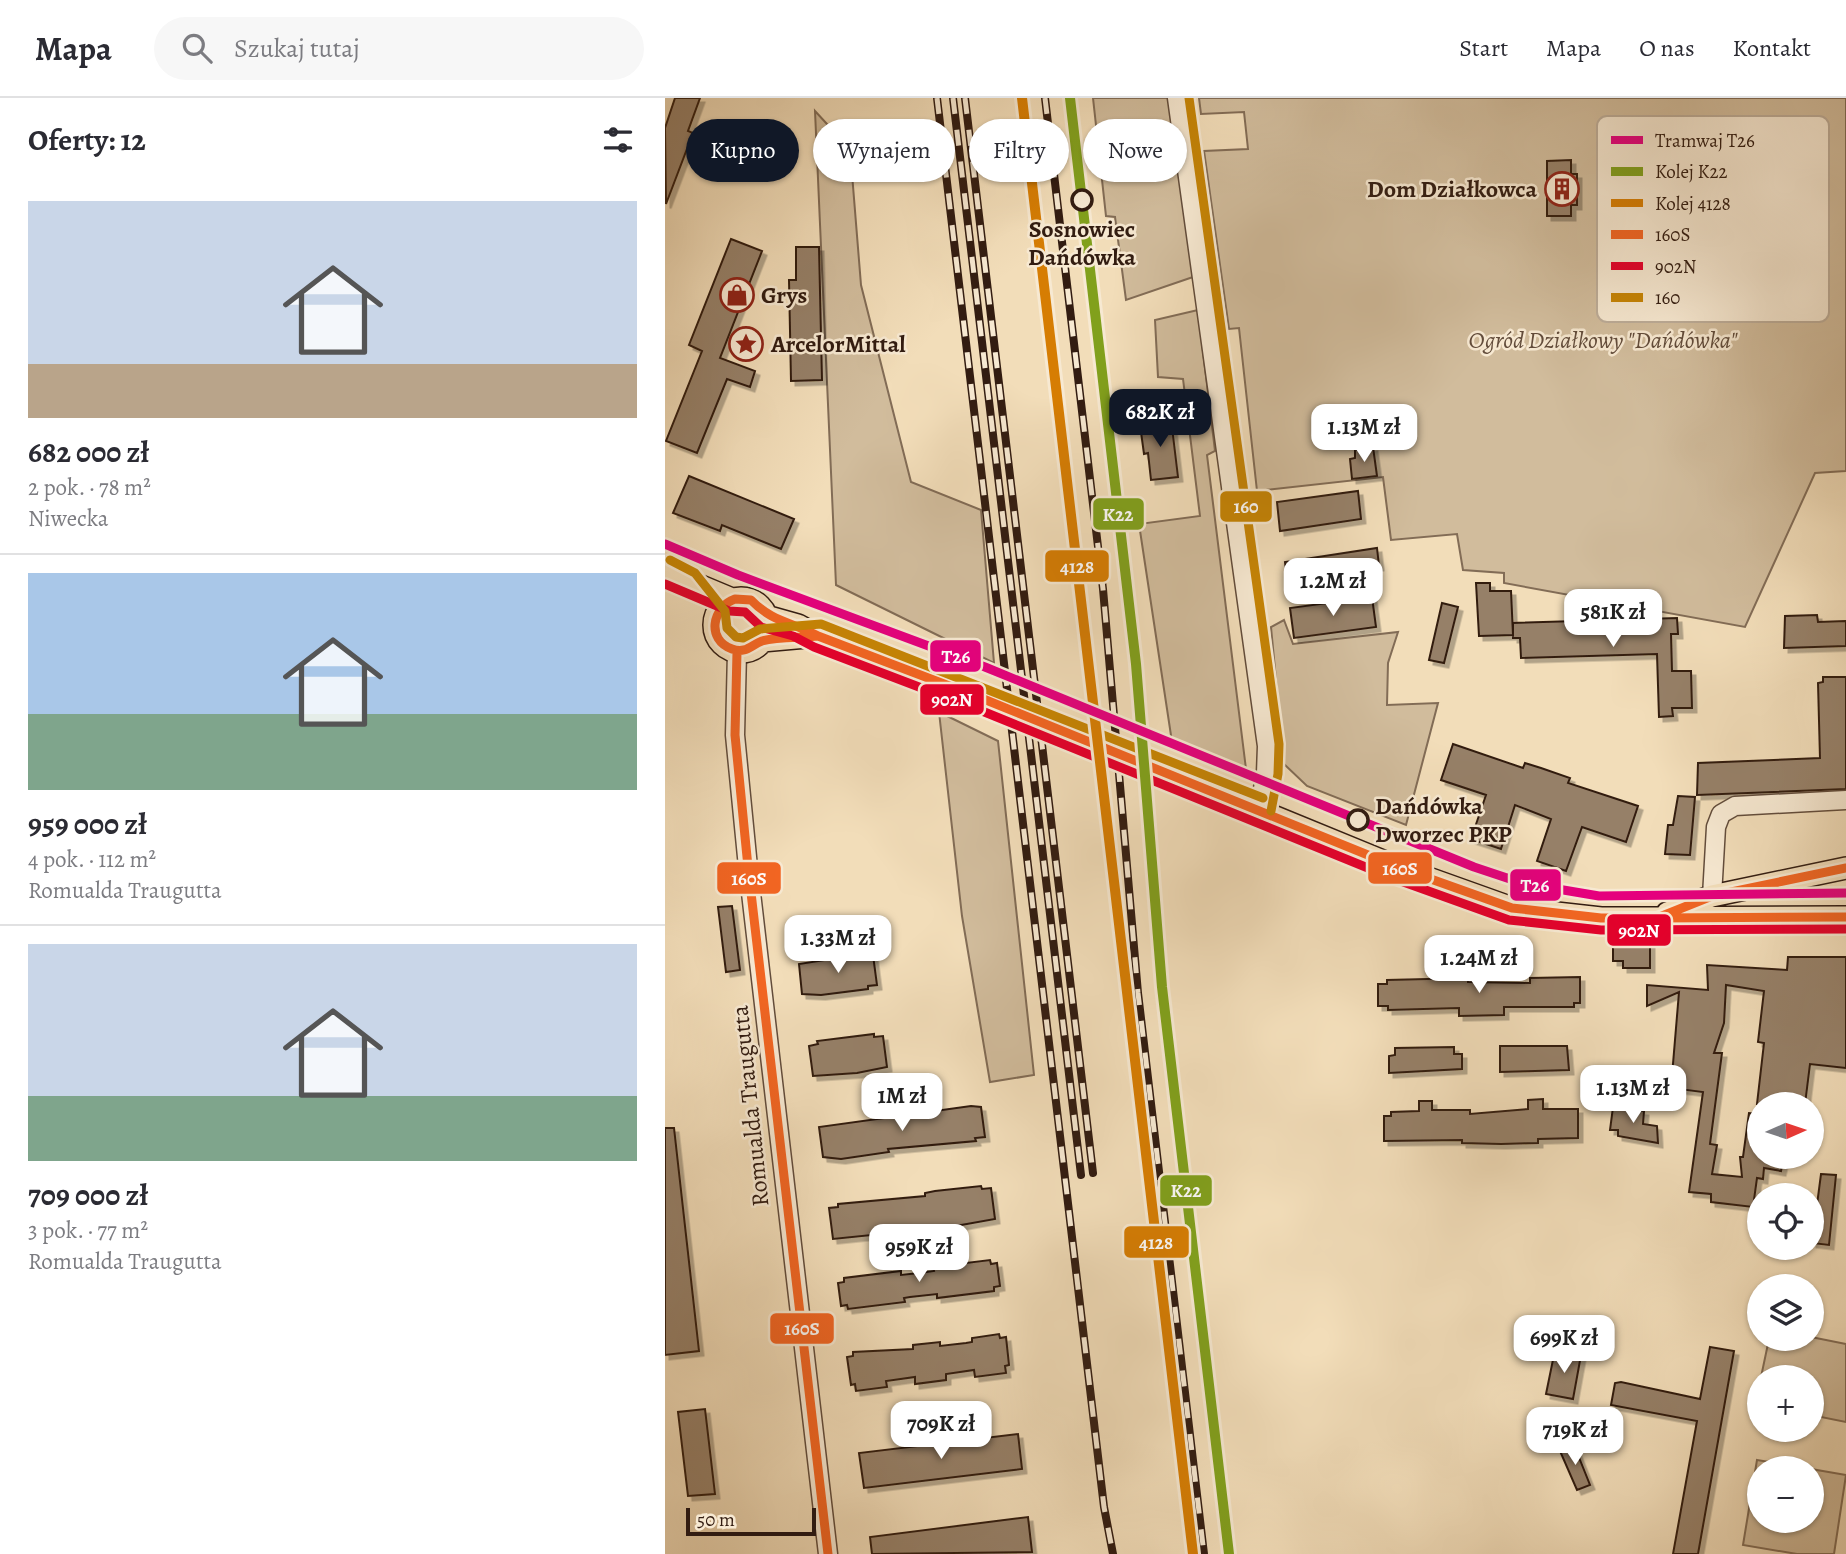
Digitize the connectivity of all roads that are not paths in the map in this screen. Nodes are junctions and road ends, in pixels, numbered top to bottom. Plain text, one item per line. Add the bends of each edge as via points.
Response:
1 (1177, 98) edge
2 (665, 571) edge
3 (685, 581) junction
4 (731, 599) junction
5 (767, 616) junction
6 (715, 618) junction
7 (818, 636) junction
8 (762, 641) junction
9 (737, 652) junction
10 (1846, 800) edge
11 (1259, 809) junction
12 (1846, 868) edge
13 (1712, 896) junction
14 (1846, 917) edge
15 (1656, 918) junction
16 (828, 1554) edge

1 - 11 street via 1267,746
2 - 3 main road
3 - 4 main road
3 - 6 main road
4 - 5 main road via 751,600
4 - 6 main road
5 - 7 main road
5 - 8 main road
6 - 9 main road via 718,639
7 - 8 main road
7 - 11 main road, bridge
8 - 9 main road
9 - 16 street, Romualda Traugutta via 736,735 748,867
10 - 13 street via 1735,806 1721,814 1716,827
11 - 15 main road via 1400,868 1512,908
12 - 13 main road
13 - 15 main road
14 - 15 main road

